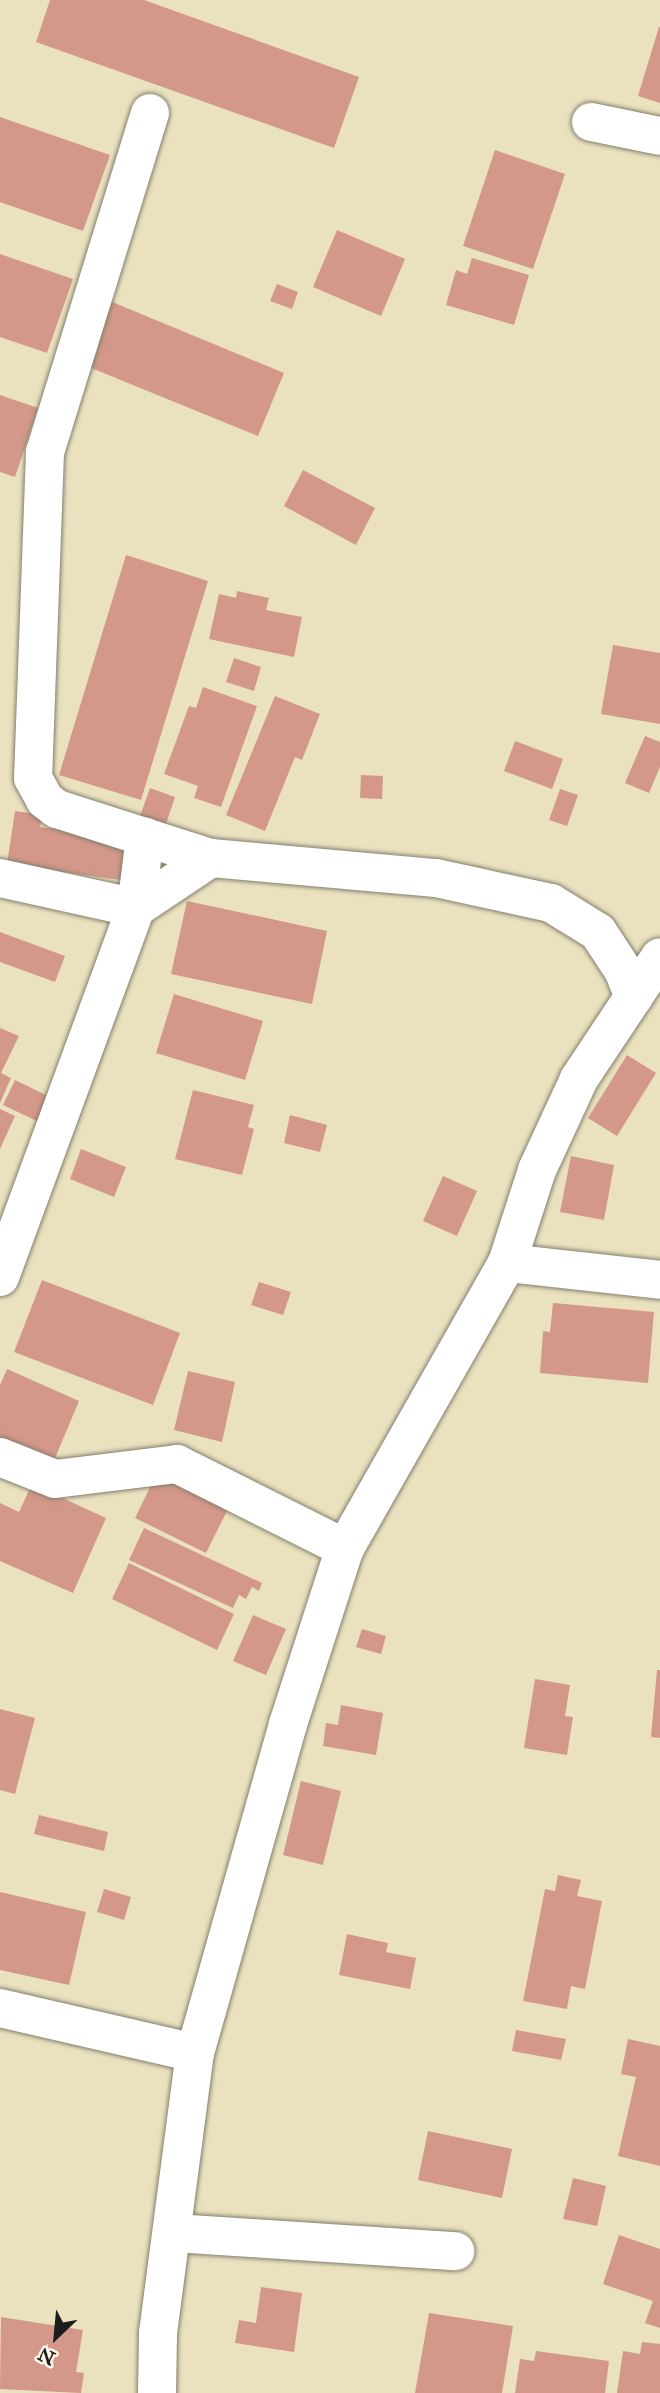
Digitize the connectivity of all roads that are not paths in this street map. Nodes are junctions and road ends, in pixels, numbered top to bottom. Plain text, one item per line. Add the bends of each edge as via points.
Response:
1 (150, 113) dead end
2 (591, 122) dead end
3 (660, 136) edge
4 (145, 836) junction
5 (211, 858) junction
6 (0, 878) edge
7 (136, 908) junction
8 (659, 959) edge
9 (634, 997) junction
10 (507, 1263) junction
11 (0, 1276) edge
12 (660, 1280) edge
13 (0, 1457) edge
14 (345, 1548) junction
15 (0, 2008) edge
16 (195, 2053) junction
17 (174, 2233) junction
18 (455, 2250) dead end
19 (157, 2393) edge

1 - 4 street via 45,452 33,778 45,800 57,809
2 - 3 street
4 - 5 street
4 - 7 street
5 - 7 street
5 - 9 street via 436,878 551,903 597,932
6 - 7 street
7 - 11 street
8 - 9 street
9 - 10 street via 579,1079 537,1170
10 - 12 street
10 - 14 street
13 - 14 street via 55,1479 177,1464
14 - 16 street via 288,1724
15 - 16 street
16 - 17 street
17 - 18 street
17 - 19 street via 159,2333

